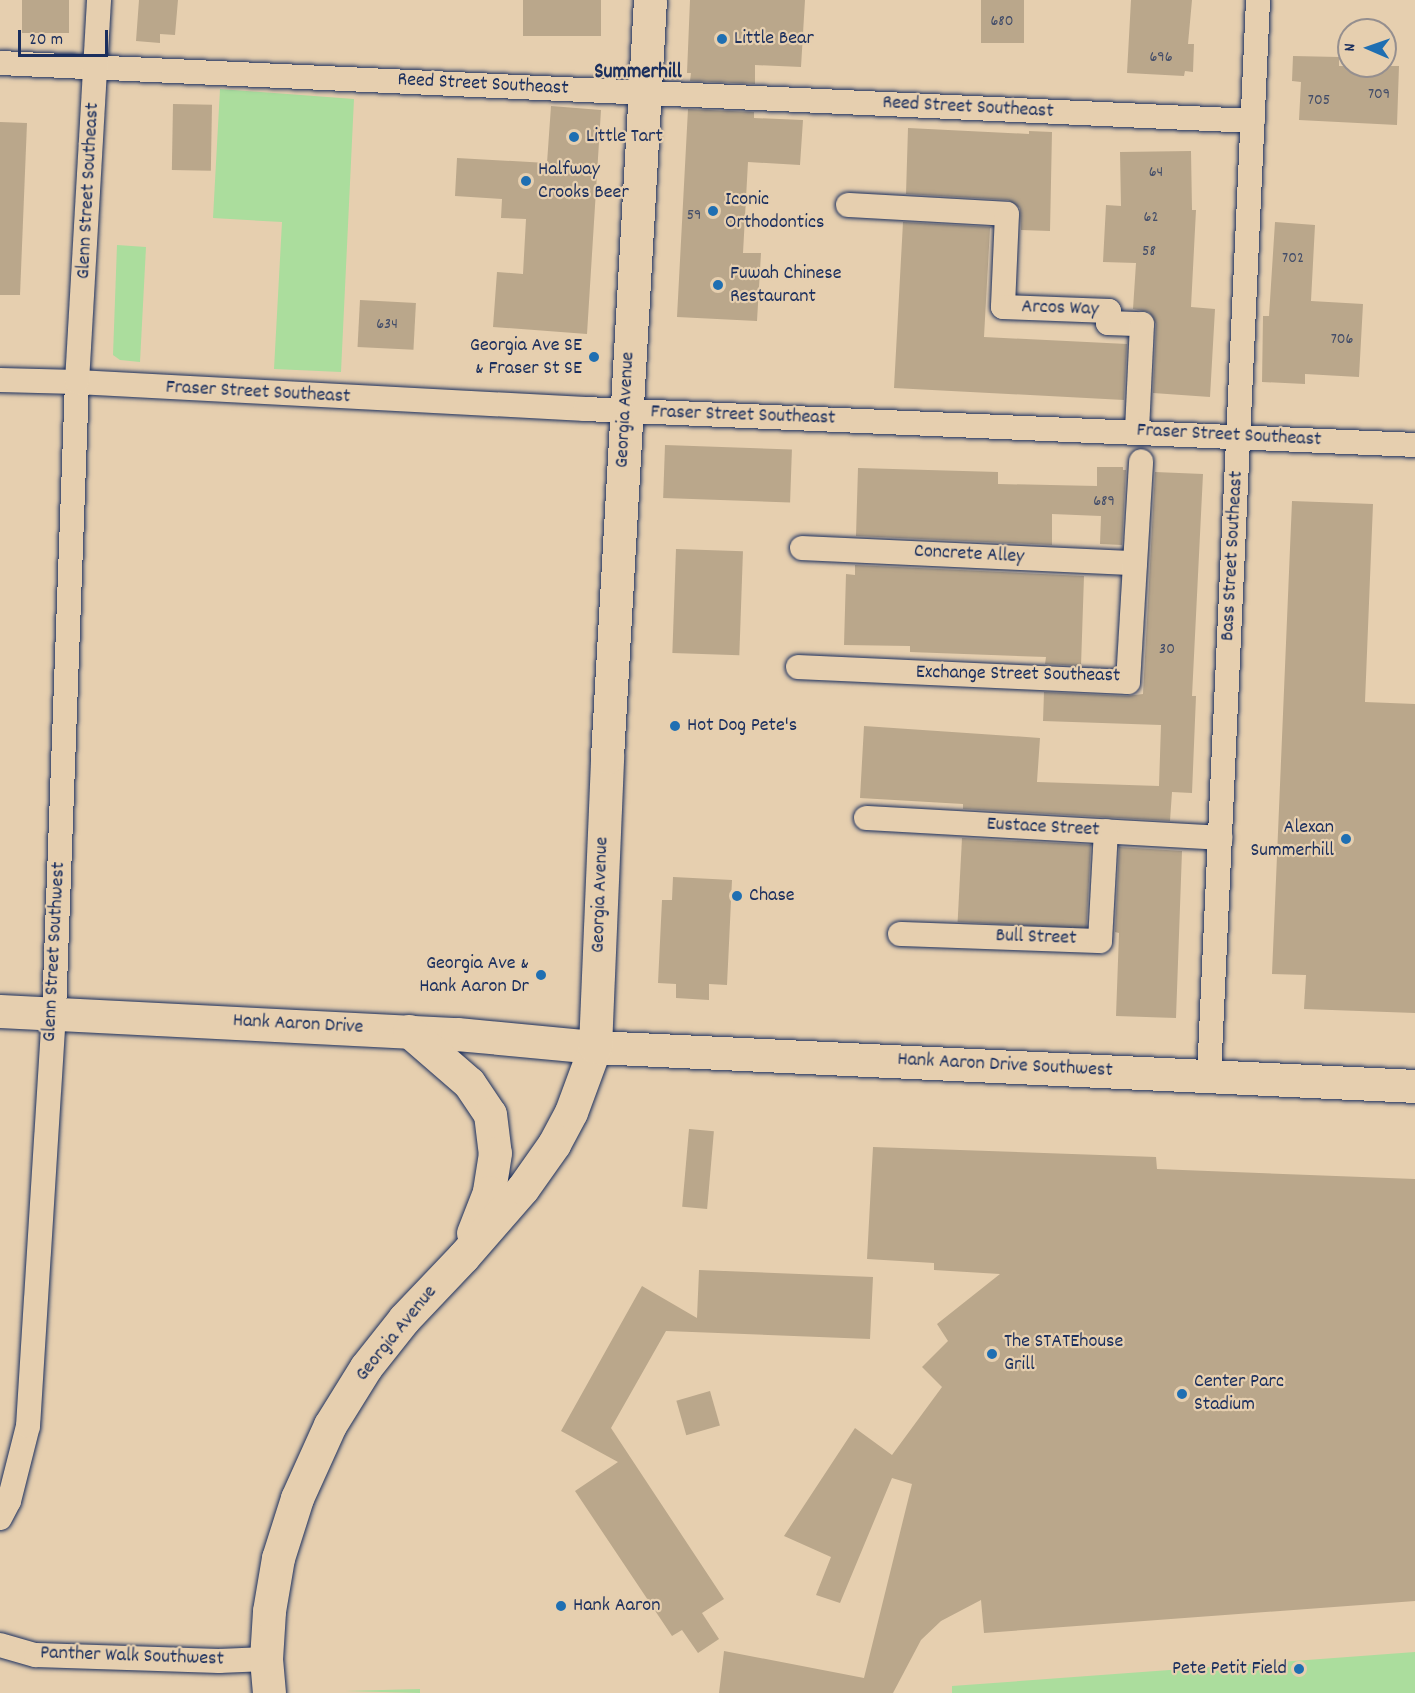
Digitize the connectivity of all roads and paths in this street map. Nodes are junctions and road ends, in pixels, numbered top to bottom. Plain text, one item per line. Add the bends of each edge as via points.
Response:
1 (99, 0) edge
2 (650, 0) edge
3 (1258, 0) edge
4 (0, 63) edge
5 (96, 68) junction
6 (645, 93) junction
7 (1253, 121) junction
8 (848, 205) dead end
9 (0, 380) edge
10 (77, 382) junction
11 (625, 411) junction
12 (1137, 432) junction
13 (1238, 436) junction
14 (1415, 445) edge
15 (1141, 461) dead end
16 (802, 548) dead end
17 (1135, 563) junction
18 (798, 668) dead end
19 (866, 818) dead end
20 (1106, 831) junction
21 (1220, 838) junction
22 (900, 934) dead end
23 (0, 1011) edge
24 (54, 1012) junction
25 (410, 1031) junction
26 (595, 1047) junction
27 (1209, 1076) junction
28 (1415, 1086) edge
29 (463, 1257) junction
30 (0, 1518) edge
31 (0, 1645) edge
32 (266, 1659) junction
33 (269, 1693) edge

1 - 5 street, Glenn Street Southeast
2 - 6 main road, Georgia Avenue
3 - 7 street, Bass Street Southeast
4 - 5 street, Reed Street Southeast
5 - 6 street, Reed Street Southeast
5 - 10 street, Glenn Street Southeast
6 - 7 street, Reed Street Southeast
6 - 11 main road, Georgia Avenue
7 - 13 street, Bass Street Southeast
8 - 12 street, Arcos Way via 1007,214 1003,307 1109,311 1108,323 1142,324
9 - 10 street, Fraser Street Southeast
10 - 11 street, Fraser Street Southeast
10 - 24 street, Glenn Street Southwest
11 - 12 street, Fraser Street Southeast
11 - 26 main road, Georgia Avenue
12 - 13 street, Fraser Street Southeast
13 - 14 street, Fraser Street Southeast
13 - 21 street, Bass Street Southeast
15 - 17 street, Exchange Street Southeast
16 - 17 street, Concrete Alley
17 - 18 street, Exchange Street Southeast via 1128,682
19 - 20 street, Eustace Street
20 - 21 street, Eustace Street
20 - 22 street, Bull Street via 1100,940
21 - 27 street, Bass Street Southeast
23 - 24 main road, Hank Aaron Drive
24 - 25 main road, Hank Aaron Drive
24 - 30 street, Glenn Street Southwest via 28,1426 9,1502
25 - 26 main road, Hank Aaron Drive
25 - 29 main road via 469,1083 490,1114 495,1153 489,1192
26 - 27 main road, Hank Aaron Drive Southwest
26 - 29 main road, Georgia Avenue via 571,1112 554,1144 523,1188
27 - 28 main road, Hank Aaron Drive Southwest
29 - 32 main road, Georgia Avenue via 404,1319 366,1367 330,1425 297,1498 278,1558
31 - 32 street, Panther Walk Southwest via 36,1655
32 - 33 main road, Georgia Avenue

